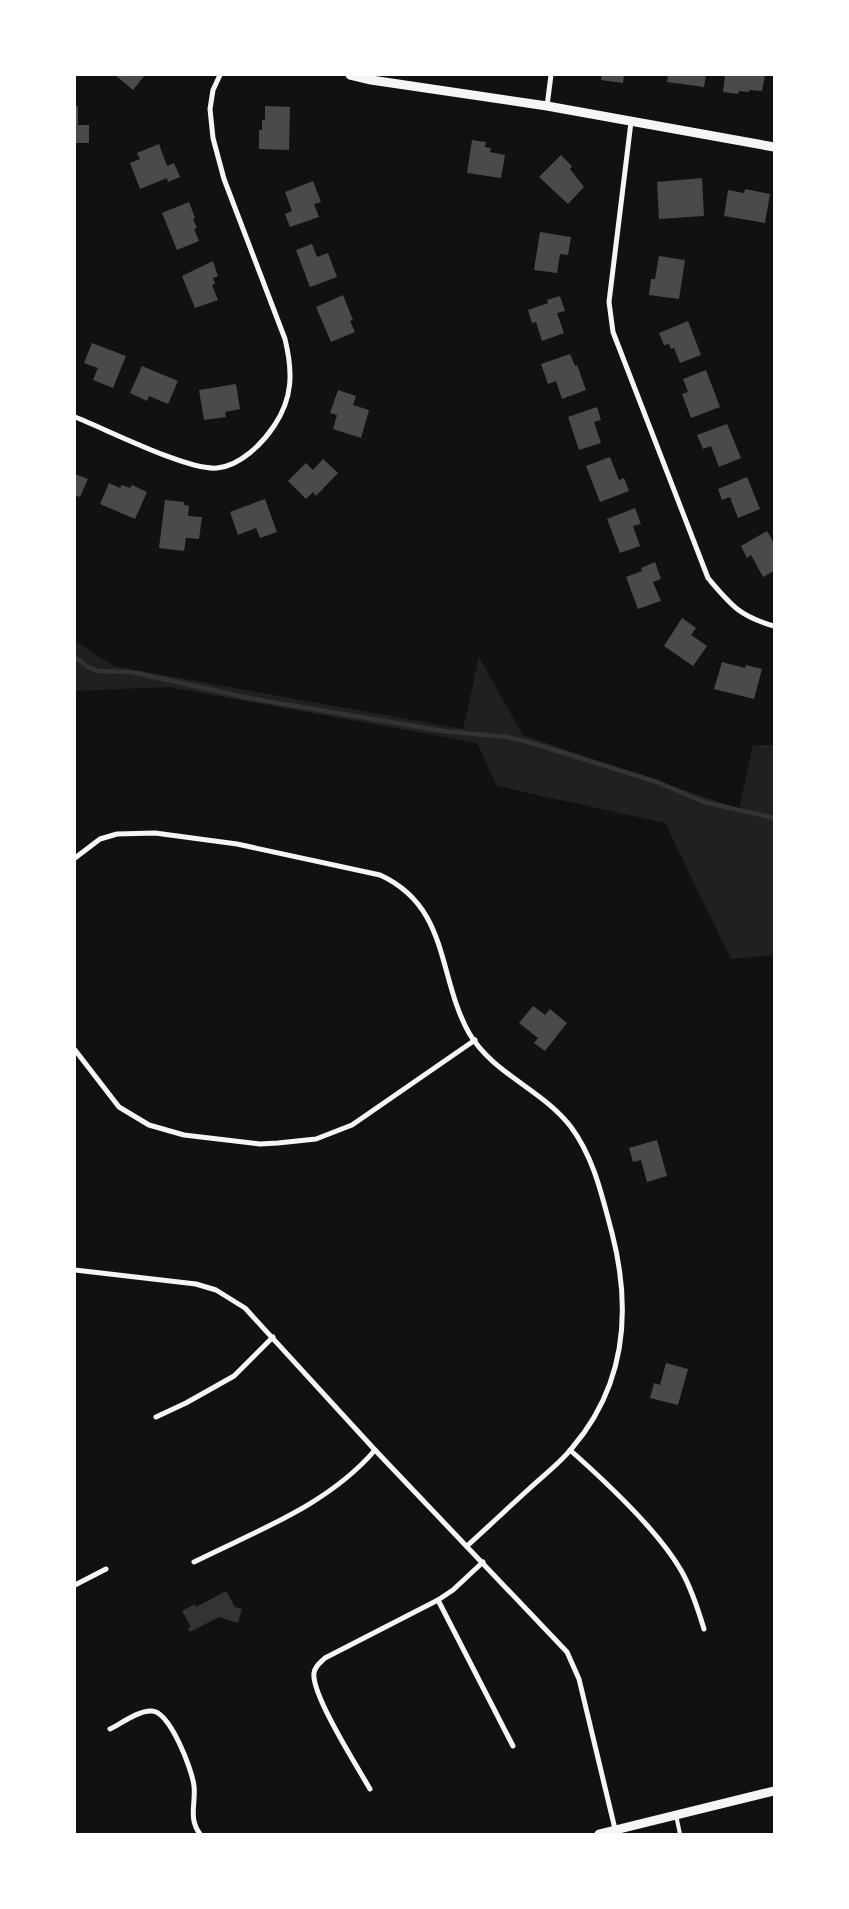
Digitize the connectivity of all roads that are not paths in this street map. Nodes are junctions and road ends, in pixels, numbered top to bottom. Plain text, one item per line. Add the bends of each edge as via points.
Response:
1 (220, 75) edge
2 (350, 75) edge
3 (551, 75) edge
4 (547, 106) junction
5 (631, 122) junction
6 (774, 148) edge
7 (75, 416) edge
8 (774, 626) edge
9 (75, 858) edge
10 (474, 1040) junction
11 (75, 1050) edge
12 (75, 1270) edge
13 (273, 1337) junction
14 (156, 1417) dead end
15 (375, 1450) junction
16 (570, 1450) junction
17 (467, 1546) junction
18 (194, 1562) dead end
19 (483, 1562) junction
20 (106, 1569) dead end
21 (75, 1585) edge
22 (438, 1600) junction
23 (704, 1629) dead end
24 (110, 1729) dead end
25 (514, 1746) dead end
26 (370, 1789) dead end
27 (774, 1791) edge
28 (676, 1815) junction
29 (615, 1829) junction
30 (200, 1834) edge
31 (599, 1834) edge
32 (680, 1834) edge

1 - 7 street via 213,90 210,110 213,138 224,179 285,340 291,364 290,386 281,415 266,438 242,459 218,468 196,467
2 - 4 street
3 - 4 street
4 - 5 street
5 - 6 street
5 - 8 street via 610,286 613,332 708,578 730,605 751,619
9 - 10 street via 100,839 118,834 155,833 265,850 380,876 396,883 411,895 432,925 462,1017
10 - 11 street via 370,1116 316,1139 278,1144 202,1138 149,1125 119,1107
10 - 16 street via 493,1061 554,1109 581,1141 593,1169 616,1249 624,1314 618,1356 605,1398
12 - 13 street via 196,1284 216,1290 245,1308
13 - 14 street via 234,1376
13 - 15 street
15 - 17 street
15 - 18 street via 358,1470 329,1492
16 - 17 street
16 - 23 street via 614,1491 672,1556 689,1586
17 - 19 street
19 - 22 street
19 - 29 street via 567,1652 579,1679
20 - 21 street
22 - 25 street
22 - 26 street via 317,1665 315,1685
24 - 30 street via 147,1711 163,1715 174,1732 193,1778 192,1811
27 - 28 street
28 - 29 street
28 - 32 lane
29 - 31 street

